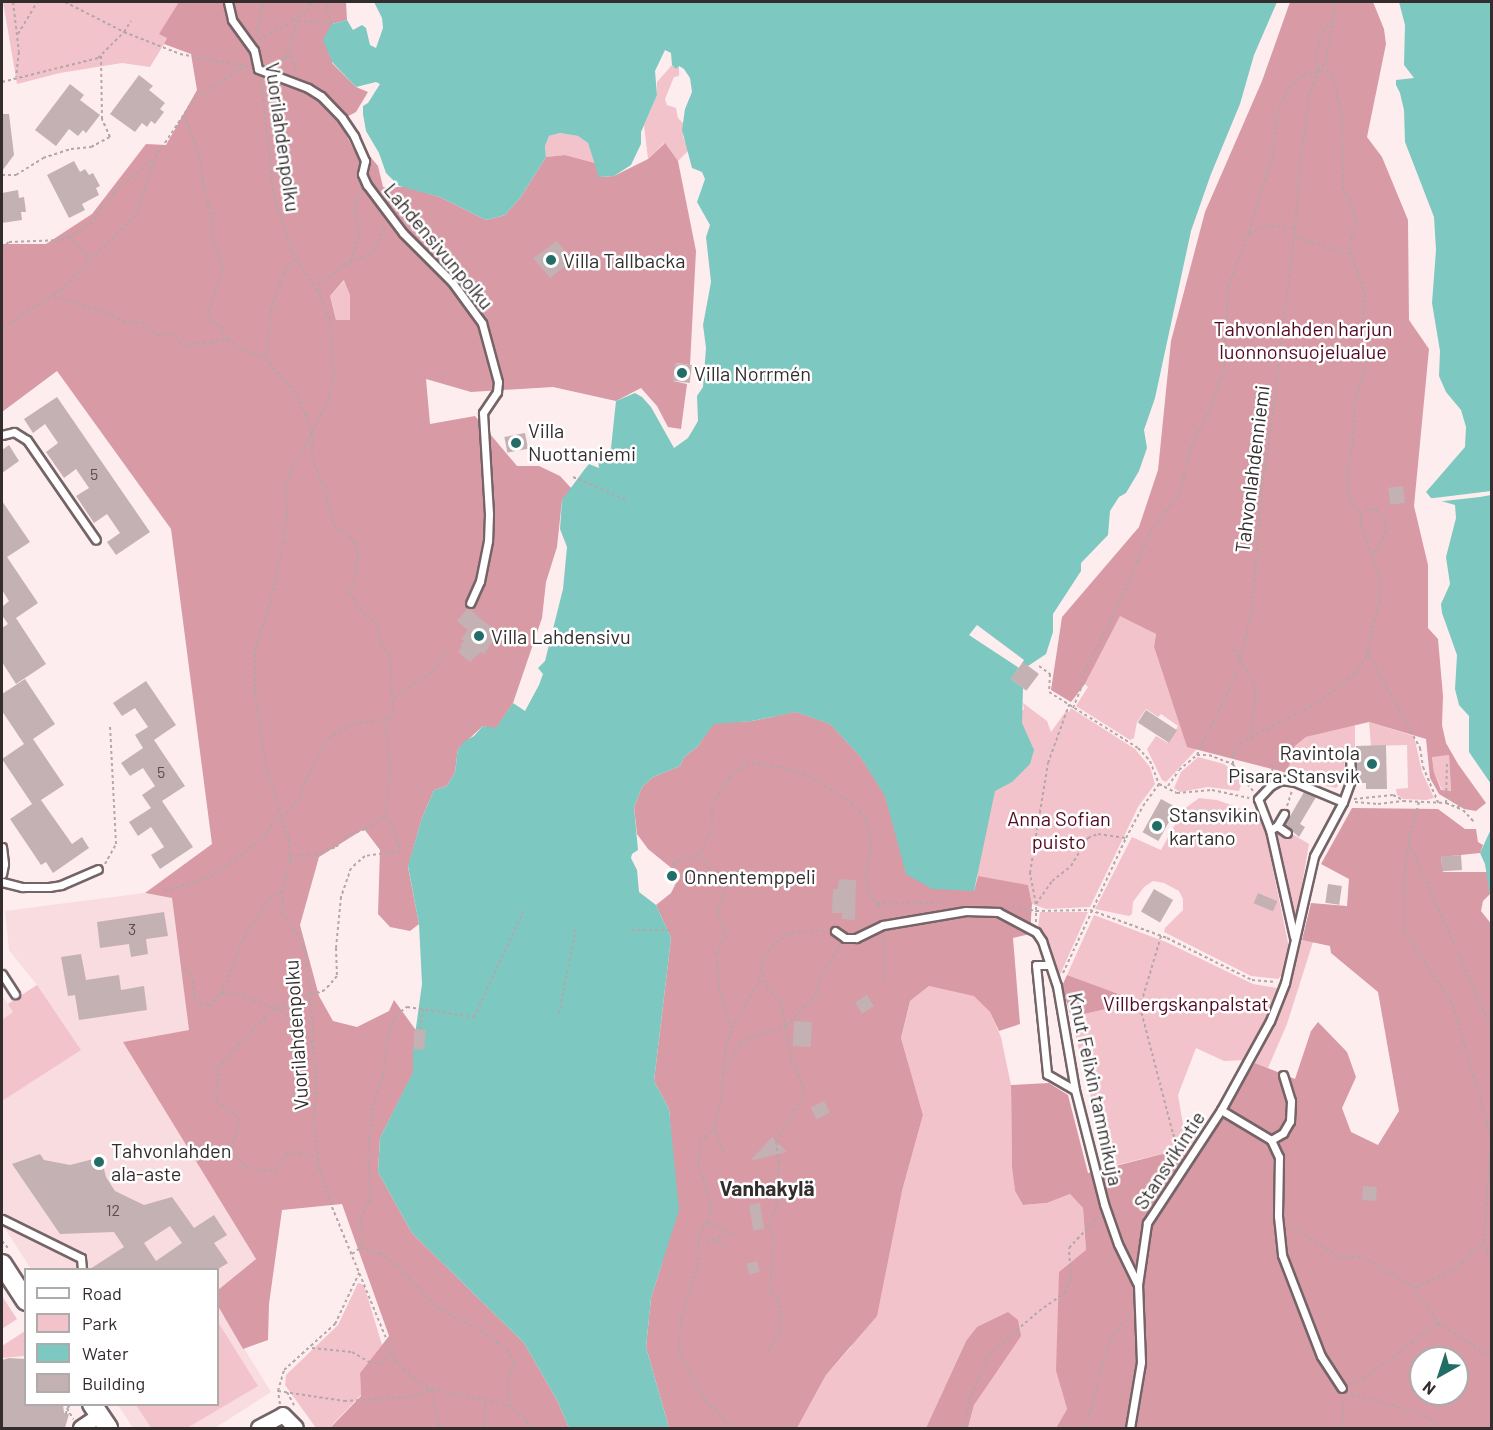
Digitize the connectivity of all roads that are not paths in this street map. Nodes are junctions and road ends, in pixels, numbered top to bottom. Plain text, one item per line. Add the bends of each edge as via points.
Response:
1 (228, 2) edge
2 (2, 435) edge
3 (96, 540) dead end
4 (470, 603) dead end
5 (1350, 756) dead end
6 (1343, 802) junction
7 (1284, 814) road end
8 (1274, 828) junction
9 (1287, 833) dead end
10 (2, 847) edge
11 (98, 869) road end
12 (2, 874) edge
13 (2, 882) edge
14 (835, 931) road end
15 (1295, 941) junction
16 (1049, 964) junction
17 (2, 975) edge
18 (15, 994) dead end
19 (1283, 1075) dead end
20 (1075, 1090) junction
21 (1221, 1110) junction
22 (1271, 1140) junction
23 (2, 1219) edge
24 (2, 1264) edge
25 (82, 1268) edge
26 (1138, 1285) junction
27 (24, 1298) edge
28 (1342, 1388) road end
29 (100, 1416) edge
30 (81, 1428) edge
31 (259, 1428) edge
32 (296, 1428) edge
33 (1130, 1428) edge

1 - 4 lane, Lahdensivunpolku via 232,20 254,50 258,69 321,96 348,127 365,162 365,179 392,219 452,282 482,323 498,382 497,392 483,413 488,541 480,580
2 - 3 lane via 14,432 27,440
5 - 6 lane, Stansvikintie via 1351,780
6 - 8 lane via 1281,780 1258,799
6 - 15 lane, Stansvikintie via 1314,856
7 - 8 lane
8 - 9 lane
8 - 15 lane
10 - 12 lane
11 - 13 lane via 61,885 22,887
14 - 16 lane, Knut Felixin tammikuja via 845,938 856,938 884,925 966,911 998,912 1036,932
15 - 21 lane, Stansvikintie via 1285,983 1251,1060
16 - 20 lane, Knut Felixin tammikuja via 1057,986
16 - 20 lane via 1036,965 1047,1074
17 - 18 lane
19 - 22 lane via 1291,1101 1290,1121
20 - 26 lane, Knut Felixin tammikuja via 1106,1208
21 - 22 lane
21 - 26 lane, Stansvikintie via 1147,1223
22 - 28 lane via 1280,1165 1278,1216 1282,1255 1321,1356
23 - 25 lane via 81,1258
24 - 27 street
26 - 33 lane, Stansvikintie via 1141,1362
29 - 30 street
31 - 32 street via 283,1415

